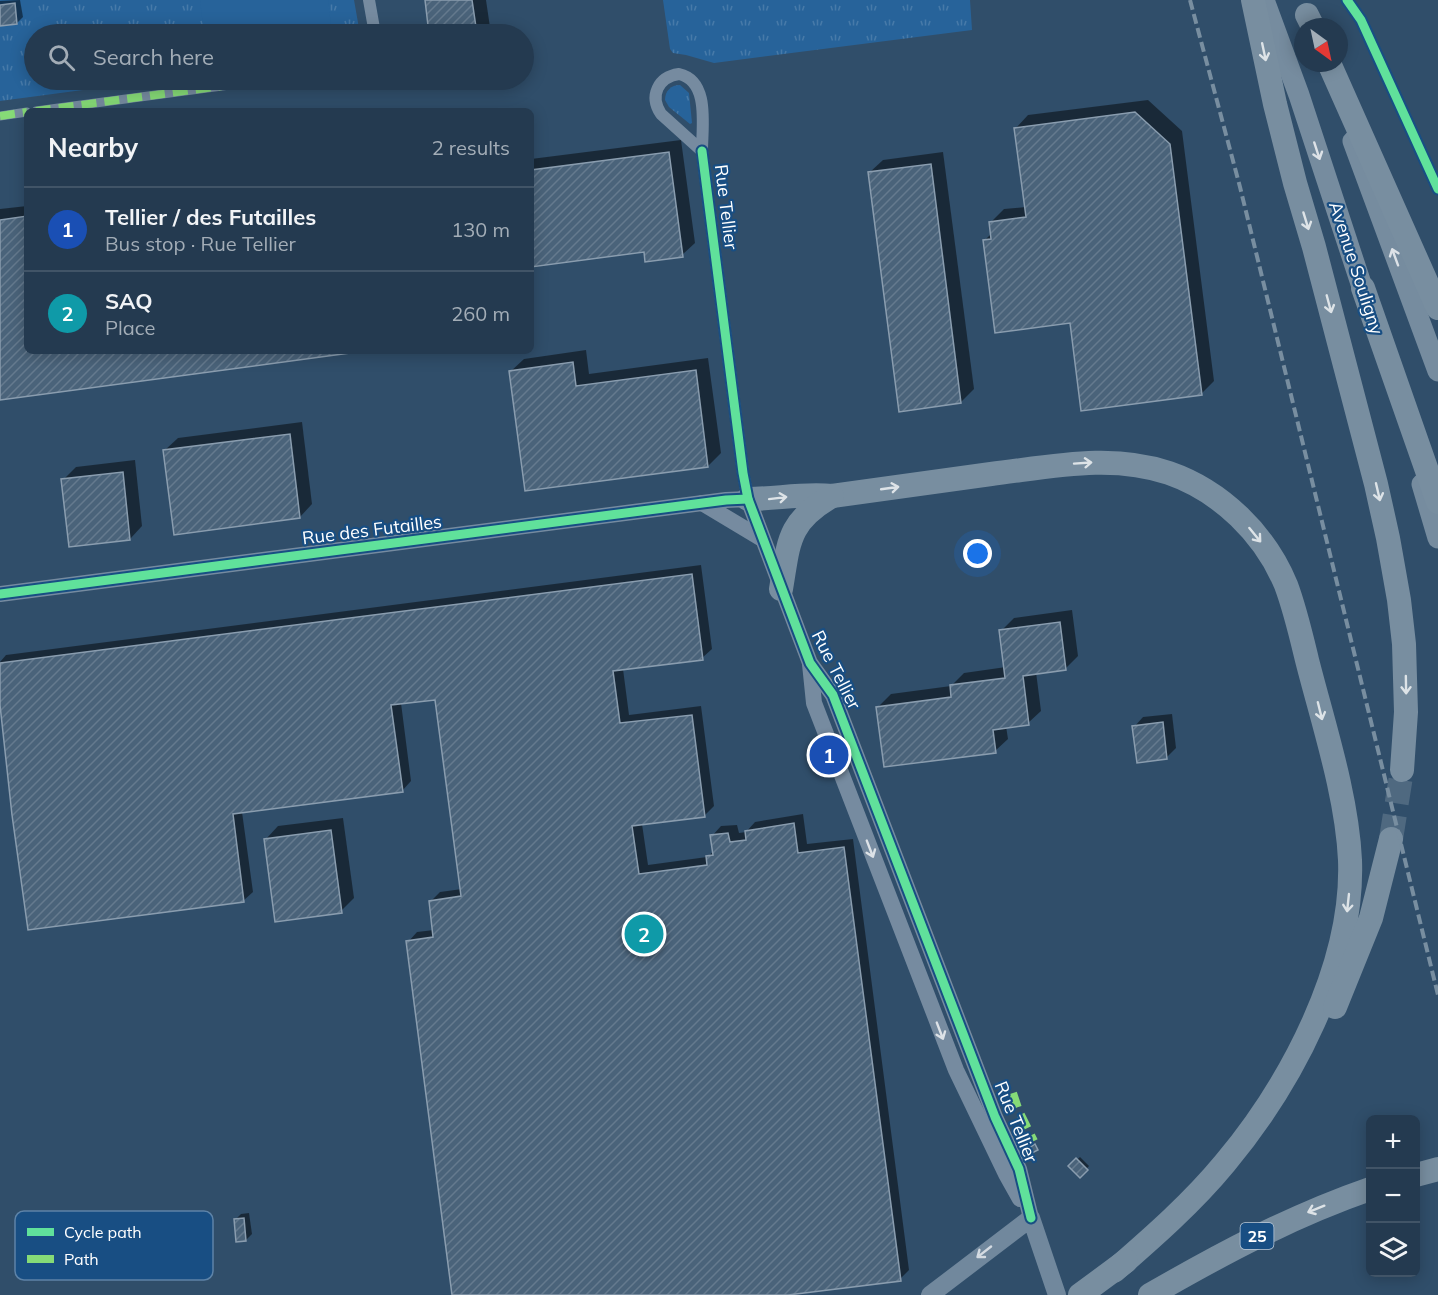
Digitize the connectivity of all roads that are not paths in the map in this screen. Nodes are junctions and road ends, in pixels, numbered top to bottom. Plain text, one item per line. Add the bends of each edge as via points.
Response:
1 (369, 0) edge
2 (1253, 0) edge
3 (1264, 0) edge
4 (373, 24) edge
5 (1330, 72) edge
6 (1331, 72) edge
7 (192, 90) edge
8 (58, 108) edge
9 (24, 112) edge
10 (0, 116) edge
11 (702, 151) junction
12 (1364, 288) junction
13 (1438, 308) edge
14 (1438, 371) edge
15 (832, 496) junction
16 (748, 499) junction
17 (1438, 502) edge
18 (702, 503) junction
19 (1438, 538) edge
20 (762, 539) junction
21 (781, 589) junction
22 (0, 594) edge
23 (1402, 770) tunnel mouth
24 (1391, 839) tunnel mouth
25 (1438, 1169) edge
26 (1420, 1174) edge
27 (1366, 1191) edge
28 (1031, 1218) junction
29 (1114, 1271) junction
30 (930, 1295) edge
31 (1057, 1295) edge
32 (1080, 1295) edge
33 (1150, 1295) edge

1 - 4 street
2 -> 23 highway via 1275,104 1388,538 1400,600 1406,712
3 -> 12 highway, Avenue Souligny
14 -> 5 highway
6 - 13 highway
7 - 8 street
9 - 10 street
11 - 11 street, Rue Tellier via 700,91 686,76 672,75 659,84 657,107
11 - 16 street, Rue Tellier
12 - 17 highway
12 - 19 highway, Avenue Souligny
16 -> 15 highway
15 - 21 highway via 811,509 794,529
15 -> 29 highway via 1083,463 1118,462 1154,468 1204,489 1245,523 1277,567 1292,601 1345,816 1350,879 1342,940 1310,1026 1251,1128 1189,1202
16 - 18 street, Rue des Futailles
16 - 20 street, Rue Tellier
18 - 20 street
18 - 22 street, Rue des Futailles
20 - 21 street, Rue Tellier
21 - 28 street, Rue Tellier via 810,663 833,695 1018,1168
24 - 29 highway via 1371,918 1345,986 1294,1079 1224,1172 1176,1220
25 - 26 highway
27 -> 33 highway, 25 via 1266,1231
28 -> 30 main road
28 - 31 main road, Rue Tellier
29 - 32 highway

